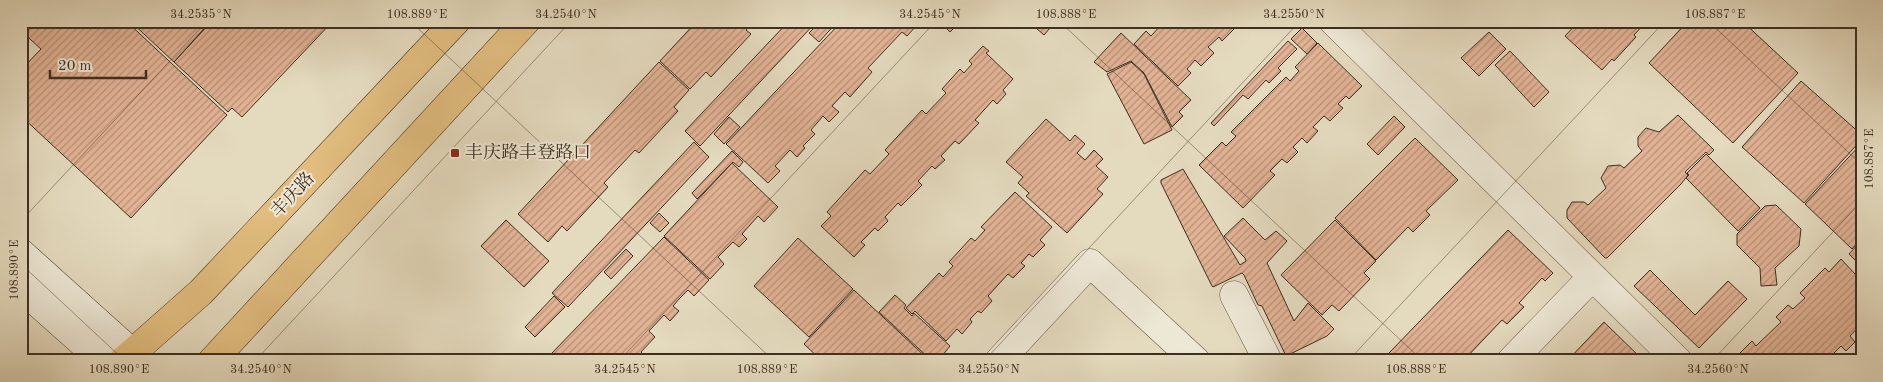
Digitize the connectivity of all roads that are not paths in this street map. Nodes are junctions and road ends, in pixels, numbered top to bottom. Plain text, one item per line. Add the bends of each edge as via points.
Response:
1 (456, 21) edge
2 (526, 21) edge
3 (1333, 21) edge
4 (21, 253) edge
5 (1592, 277) junction
6 (21, 288) edge
7 (1234, 295) dead end
8 (132, 358) edge
9 (103, 361) edge
10 (212, 361) edge
11 (999, 361) edge
12 (1196, 361) edge
13 (1268, 361) edge
14 (1511, 361) edge
15 (1678, 361) edge

1 - 8 main road, 丰庆路 via 201,292
2 - 10 main road
3 - 5 street
4 - 8 street
5 - 14 street
5 - 15 street
6 - 9 street
7 - 13 street
11 - 12 street via 1090,263

